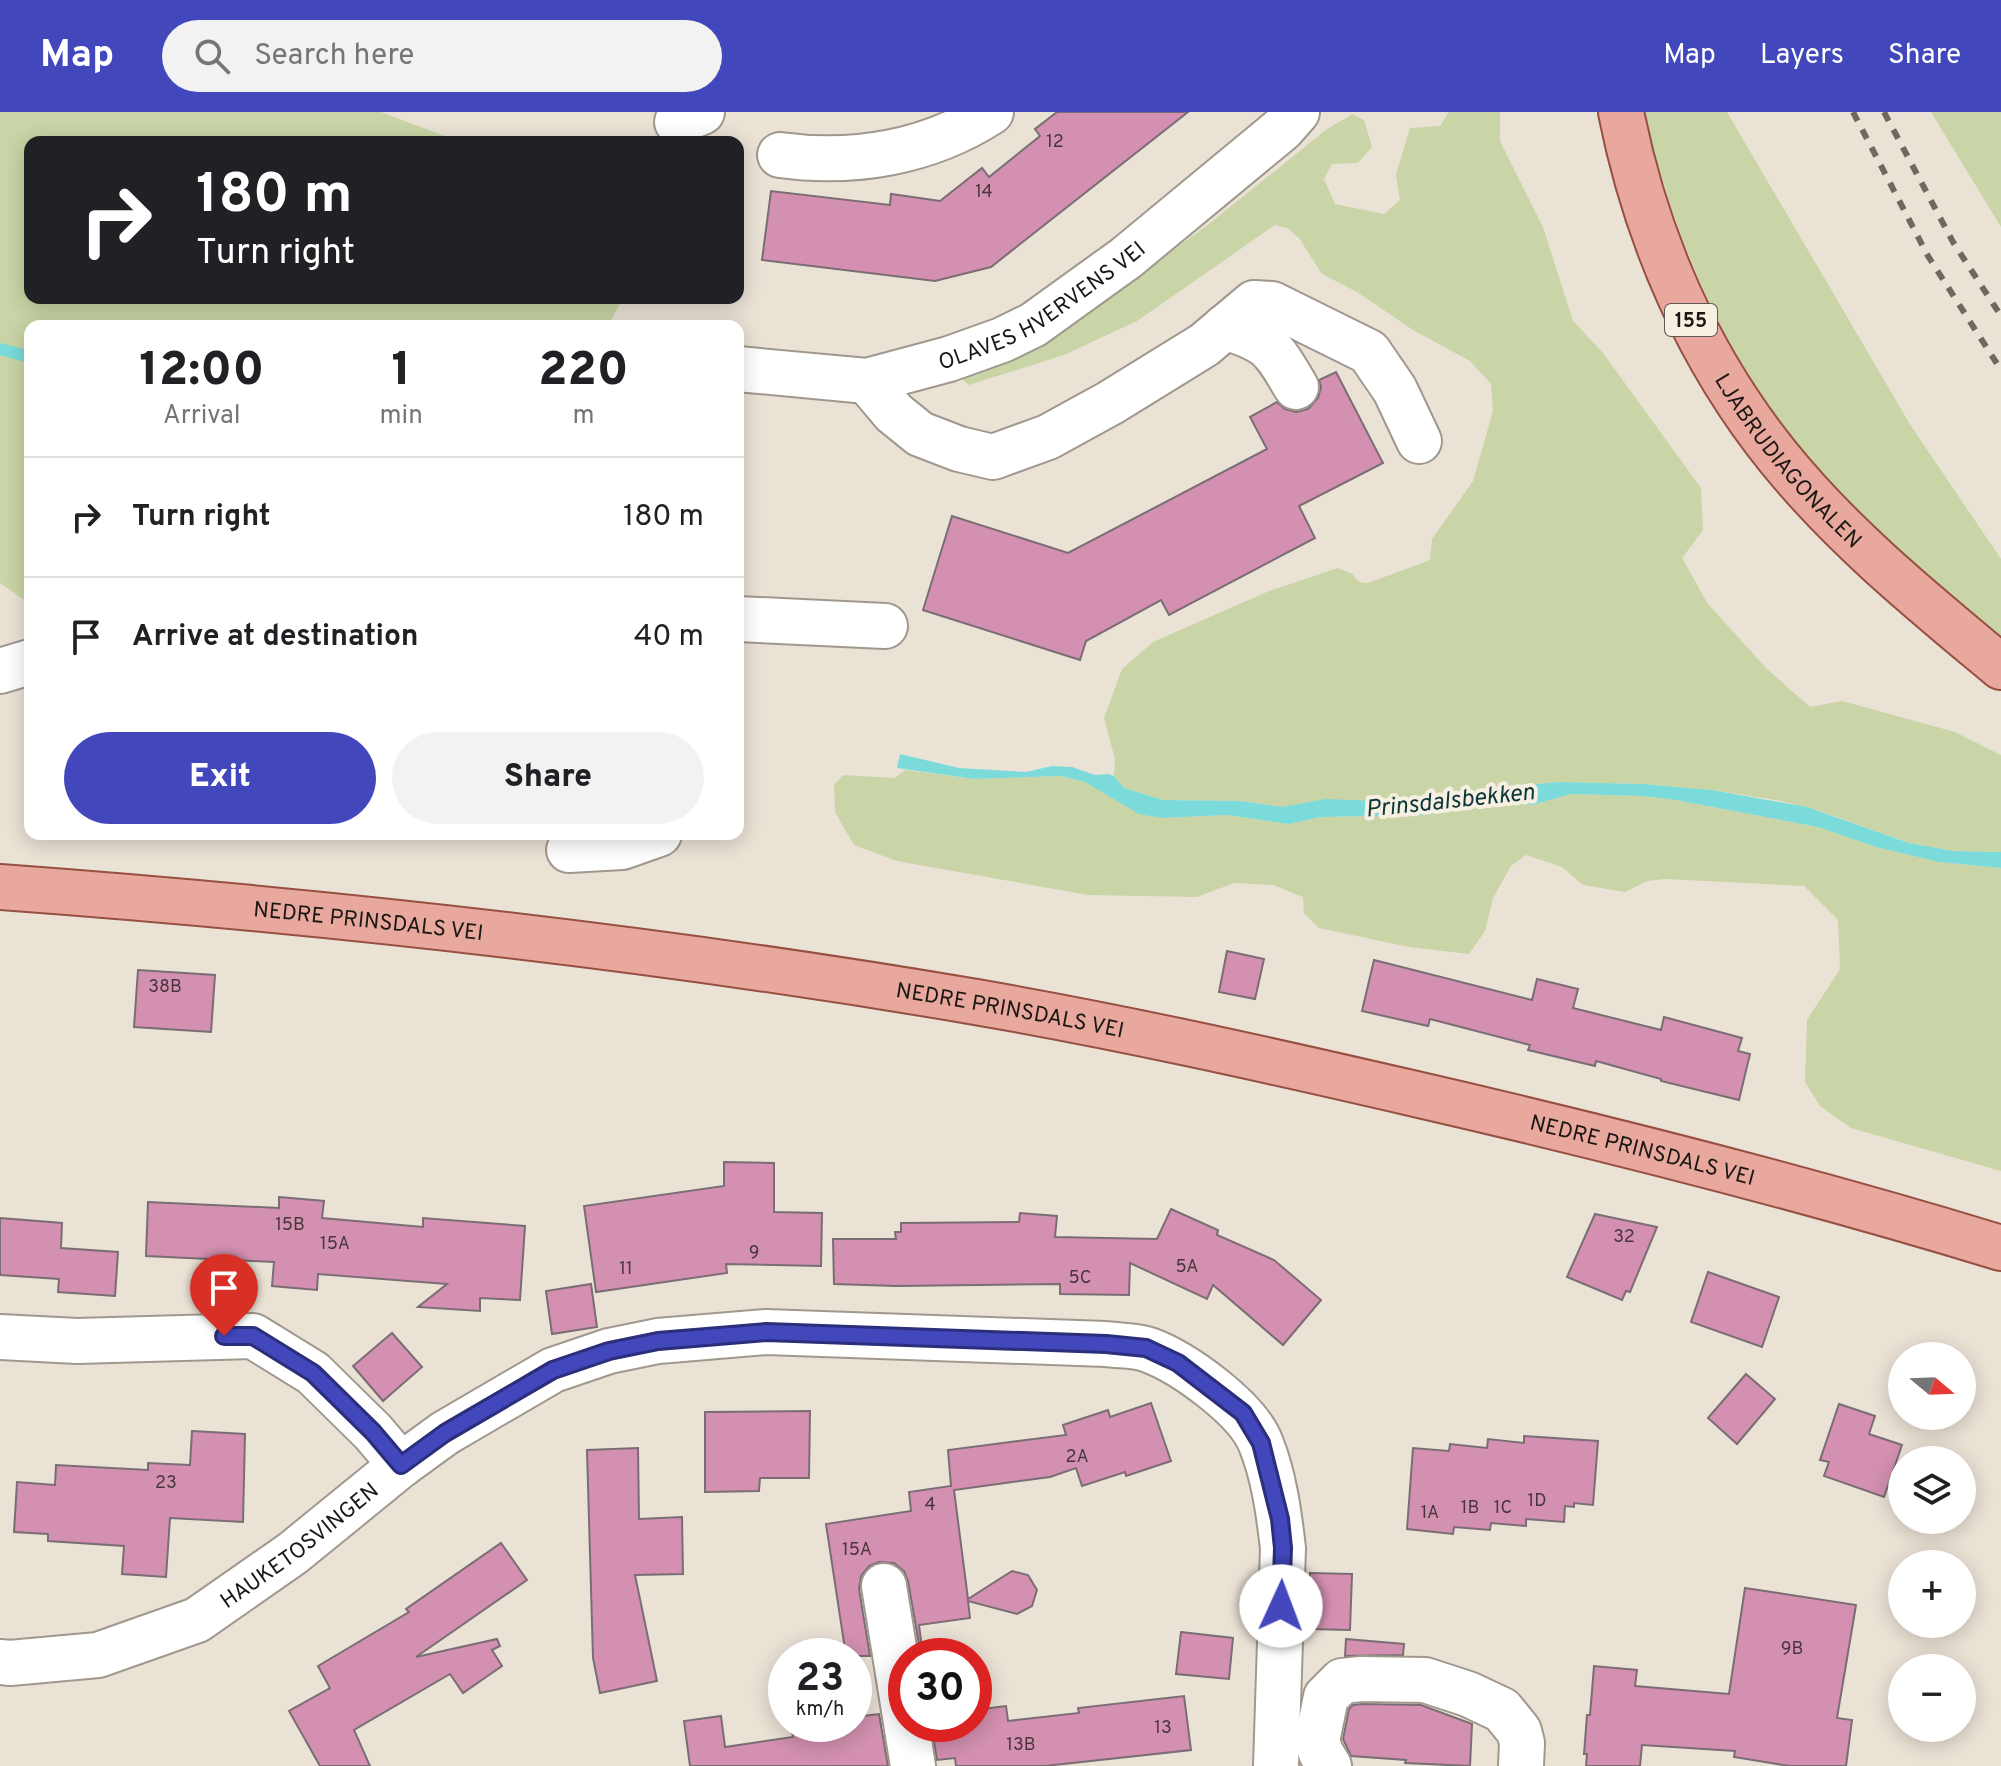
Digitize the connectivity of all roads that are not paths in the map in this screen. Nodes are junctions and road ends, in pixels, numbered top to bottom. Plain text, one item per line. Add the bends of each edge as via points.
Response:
1 (991, 112) edge
2 (1297, 112) edge
3 (1621, 112) edge
4 (780, 155) dead end
5 (1225, 327) junction
6 (744, 370) edge
7 (867, 381) junction
8 (1296, 387) dead end
9 (1419, 441) dead end
10 (744, 619) edge
11 (885, 626) dead end
12 (24, 664) edge
13 (2001, 667) edge
14 (0, 671) edge
15 (642, 840) edge
16 (569, 850) dead end
17 (0, 887) edge
18 (2001, 1248) edge
19 (0, 1337) edge
20 (401, 1465) junction
21 (884, 1586) dead end
22 (0, 1662) edge
23 (913, 1766) edge
24 (1276, 1766) edge
25 (1329, 1766) edge
26 (1521, 1766) edge

1 - 4 street via 954,132 896,152 823,159
2 - 7 street, OLAVES HVERVENS VEI via 1126,258 1033,325 949,359
3 - 13 main road, LJABRUDIAGONALEN / 155 via 1655,236 1715,367 1779,458 1867,553
5 - 7 street via 1097,411 993,457 920,434
5 - 8 street via 1259,338
5 - 9 street via 1254,303 1272,304 1369,352 1395,390
6 - 7 street, OLAVES HVERVENS VEI
10 - 11 street
12 - 14 street
15 - 16 street via 622,847
17 - 18 main road, NEDRE PRINSDALS VEI via 448,928 857,983 1064,1018 1582,1133
19 - 20 street via 77,1341 253,1336 313,1373
20 - 22 street, HAUKETOSVINGEN via 293,1553 197,1620 98,1655
20 - 24 street, HAUKETOSVINGEN via 553,1370 658,1341 766,1332 1146,1348 1178,1363 1243,1413 1261,1443 1283,1548
21 - 23 street
25 - 26 street via 1317,1741 1326,1697 1342,1681 1377,1679 1425,1680 1502,1710 1519,1731

